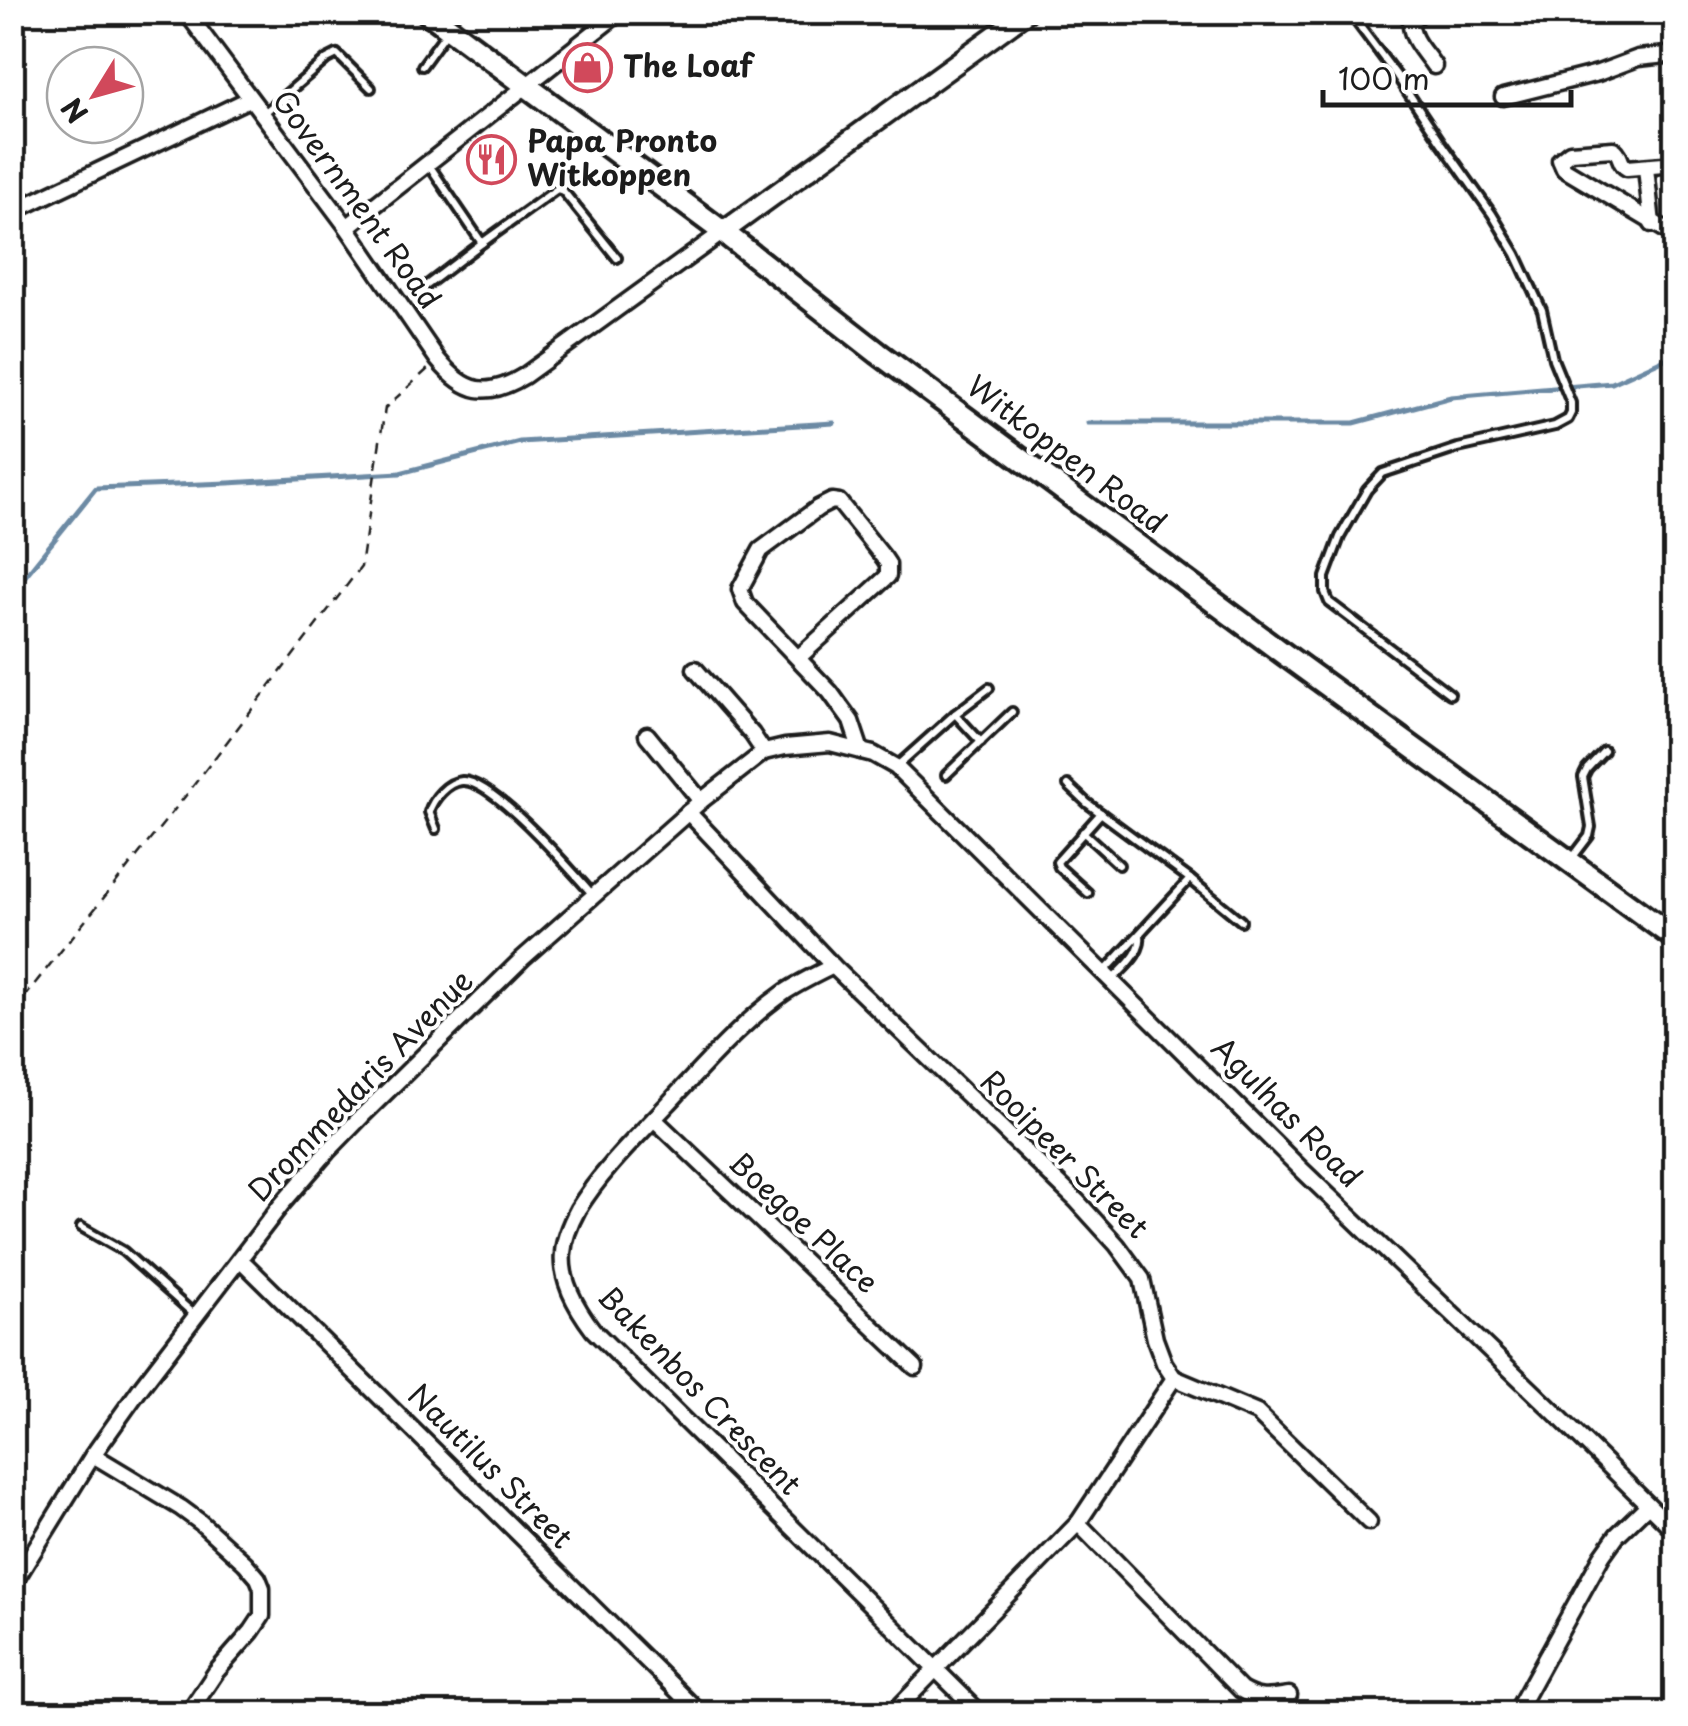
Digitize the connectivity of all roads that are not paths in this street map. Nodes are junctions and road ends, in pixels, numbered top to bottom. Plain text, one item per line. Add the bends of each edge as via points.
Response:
1 (186, 12) edge
2 (427, 12) edge
3 (620, 12) edge
4 (1027, 12) edge
5 (1350, 12) edge
6 (1420, 12) edge
7 (449, 29) junction
8 (1676, 54) edge
9 (422, 66) dead end
10 (1434, 66) dead end
11 (528, 86) junction
12 (371, 88) dead end
13 (1503, 97) dead end
14 (249, 99) junction
15 (262, 114) junction
16 (429, 164) junction
17 (1676, 164) edge
18 (1646, 168) junction
19 (12, 212) edge
20 (1652, 224) junction
21 (346, 228) junction
22 (723, 232) junction
23 (1676, 236) edge
24 (482, 243) junction
25 (617, 258) dead end
26 (428, 285) dead end
27 (798, 658) junction
28 (695, 669) dead end
29 (989, 688) dead end
30 (1450, 694) dead end
31 (1012, 712) dead end
32 (955, 714) junction
33 (647, 735) dead end
34 (981, 742) junction
35 (855, 749) junction
36 (1604, 751) dead end
37 (764, 752) junction
38 (896, 767) junction
39 (946, 775) dead end
40 (1068, 785) dead end
41 (701, 800) junction
42 (688, 812) junction
43 (1101, 813) junction
44 (436, 829) dead end
45 (1083, 832) junction
46 (1569, 862) junction
47 (1119, 865) dead end
48 (1190, 879) junction
49 (1088, 893) dead end
50 (594, 896) junction
51 (1241, 921) dead end
52 (1676, 939) edge
53 (833, 966) junction
54 (1108, 976) junction
55 (654, 1119) junction
56 (81, 1227) dead end
57 (241, 1260) junction
58 (196, 1317) junction
59 (915, 1367) dead end
60 (1174, 1378) junction
61 (93, 1455) junction
62 (1648, 1506) junction
63 (1369, 1522) dead end
64 (1078, 1523) junction
65 (1676, 1532) edge
66 (12, 1586) edge
67 (935, 1668) junction
68 (1289, 1695) dead end
69 (188, 1714) edge
70 (701, 1714) edge
71 (892, 1714) edge
72 (981, 1714) edge
73 (1515, 1714) edge

1 - 14 street, Government Road
2 - 7 main road, Witkoppen Road
3 - 11 street
4 - 22 street
5 - 30 lane via 1519,261 1571,403 1564,422 1383,474 1348,520 1329,563 1329,602
6 - 10 street via 1410,28
7 - 9 lane
7 - 11 main road, Witkoppen Road
8 - 13 street via 1638,58
11 - 16 street
11 - 22 main road, Witkoppen Road
12 - 15 lane via 337,54
14 - 15 street, Government Road
14 - 19 street
15 - 21 street, Government Road
16 - 21 street
16 - 24 lane
17 - 18 street
18 - 20 street
18 - 20 street via 1624,167 1614,149 1570,152 1560,160 1564,169
20 - 23 street
21 - 22 street, Government Road via 438,360 473,389 500,388 524,376
22 - 46 main road, Witkoppen Road
24 - 25 lane via 558,188
24 - 26 lane
27 - 27 street via 745,603 740,589 761,550 818,508 839,502 888,564 888,576
27 - 35 street via 852,721
28 - 37 street
29 - 32 lane
31 - 34 lane
32 - 34 lane
32 - 38 lane
33 - 41 street
34 - 39 lane
35 - 37 street, Drommedaris Avenue via 830,743
35 - 38 street, Agulhas Road
36 - 46 lane via 1583,777 1591,828
37 - 41 street, Drommedaris Avenue
38 - 54 street, Agulhas Road
40 - 43 lane
41 - 42 street, Drommedaris Avenue
42 - 50 street, Drommedaris Avenue
42 - 53 street, Rooipeer Street
43 - 45 lane
43 - 48 lane
44 - 50 lane via 429,812 435,798 464,780 476,784
45 - 47 lane
45 - 49 lane via 1058,865
46 - 52 main road, Witkoppen Road
48 - 51 lane
48 - 54 lane via 1140,932 1139,949
50 - 57 street, Drommedaris Avenue via 326,1152
53 - 55 street, Bakenbos Crescent via 746,1024
53 - 60 street, Rooipeer Street via 1117,1245 1142,1279 1155,1339
54 - 62 street, Agulhas Road
55 - 59 street, Boegoe Place
55 - 67 street, Bakenbos Crescent via 573,1219 562,1254 573,1300 593,1330
56 - 58 lane via 123,1251
57 - 58 street, Drommedaris Avenue
57 - 70 street, Nautilus Street
58 - 61 street, Drommedaris Avenue
60 - 63 street via 1257,1413
60 - 64 street
61 - 66 street, Drommedaris Avenue
61 - 69 street via 200,1522 262,1588 262,1616
62 - 65 street, Agulhas Road
62 - 73 street via 1602,1556
64 - 67 street
64 - 68 street via 1241,1690 1263,1700
67 - 71 street
67 - 72 street, Bakenbos Crescent

